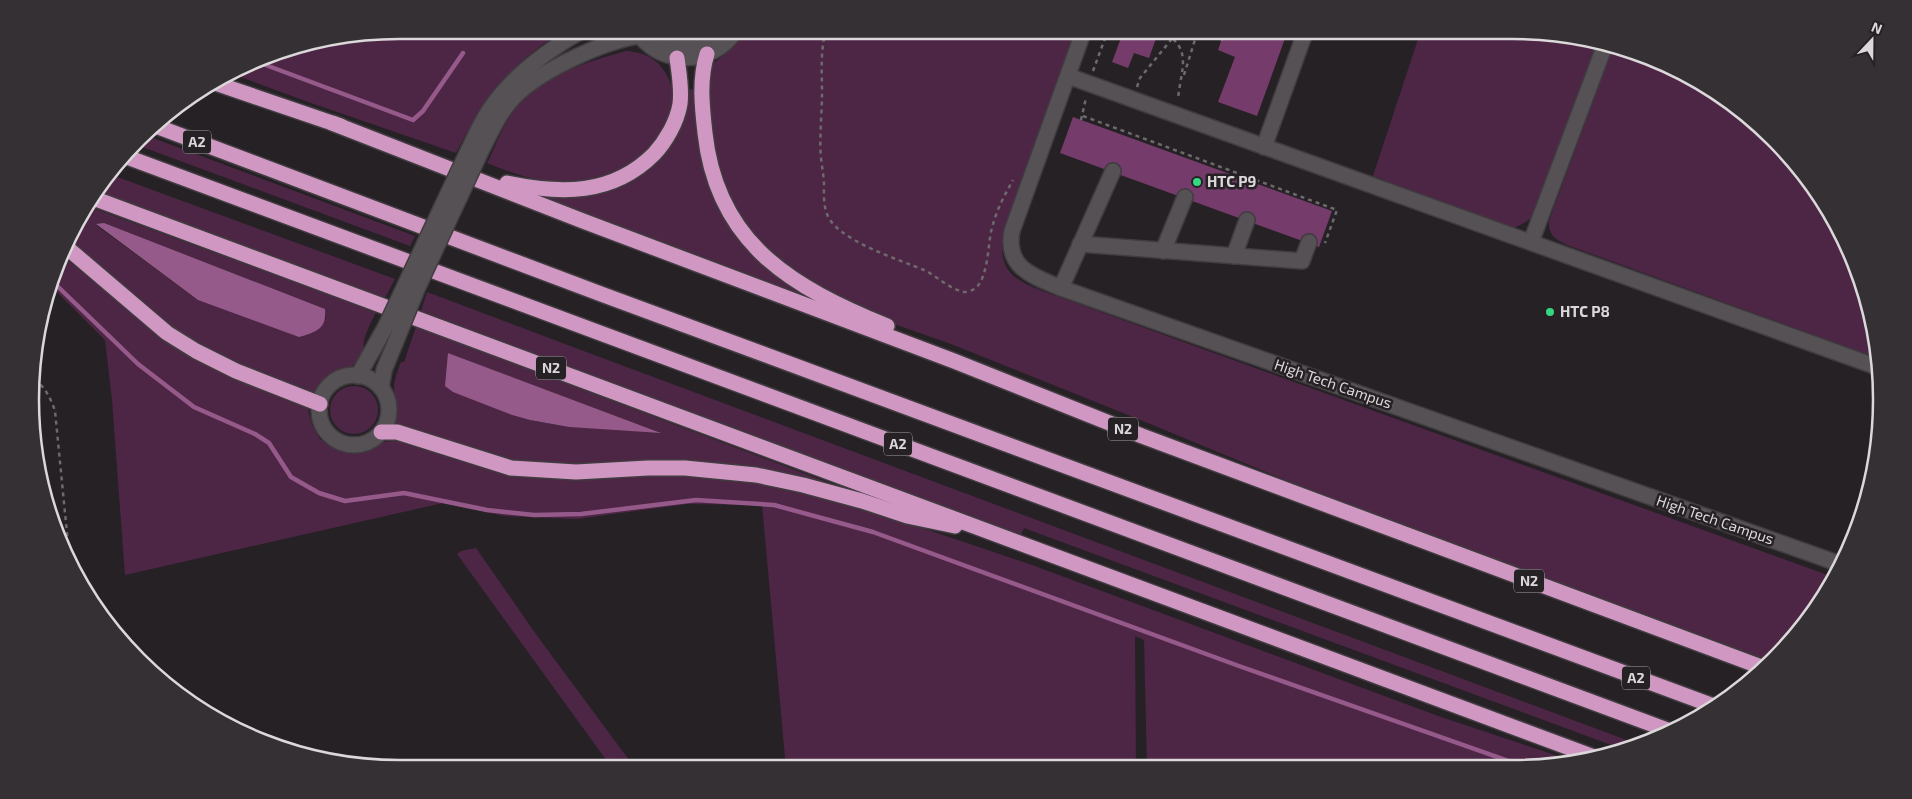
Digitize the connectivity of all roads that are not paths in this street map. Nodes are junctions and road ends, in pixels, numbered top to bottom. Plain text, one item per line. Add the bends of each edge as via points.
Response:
1 (566, 39) edge
2 (621, 39) edge
3 (644, 39) edge
4 (665, 39) edge
5 (728, 39) edge
6 (1081, 39) edge
7 (1303, 39) edge
8 (711, 41) edge
9 (1603, 50) edge
10 (677, 58) junction
11 (1068, 76) junction
12 (222, 85) edge
13 (332, 123) junction
14 (162, 128) edge
15 (1264, 146) junction
16 (474, 151) junction
17 (131, 159) edge
18 (1113, 171) dead end
19 (1185, 197) dead end
20 (99, 200) edge
21 (1247, 220) dead end
22 (1309, 242) road end
23 (1531, 242) junction
24 (1080, 244) junction
25 (71, 251) edge
26 (1163, 251) junction
27 (1234, 256) junction
28 (1061, 288) junction
29 (393, 329) junction
30 (954, 361) junction
31 (1871, 365) edge
32 (358, 376) junction
33 (381, 388) junction
34 (320, 404) junction
35 (381, 432) junction
36 (1009, 538) junction
37 (1834, 562) edge
38 (1757, 665) edge
39 (1705, 704) edge
40 (1662, 728) edge
41 (1583, 753) edge

1 - 16 street via 514,80 485,116
2 - 16 street via 568,60 532,81 502,112
3 - 10 street via 654,50
4 - 8 street via 692,45
5 - 8 street via 721,46
6 - 11 street, High Tech Campus
7 - 15 street
8 - 10 street via 697,57
8 - 30 highway, N2 via 704,64 702,94 706,148 718,192 737,226 770,262 794,280 833,302 943,349
9 - 23 street
10 - 13 highway, N2 via 680,105 664,143 629,174 592,188 543,189 500,182
11 - 15 street
11 - 28 street, High Tech Campus via 1010,240 1010,250 1026,272
12 - 13 highway, N2
13 - 30 highway, N2
14 - 39 highway, A2
15 - 23 street
16 - 29 street, bridge
17 - 40 highway, A2
18 - 24 street
19 - 26 street
20 - 36 highway, N2
21 - 27 street
22 - 27 street via 1302,262
23 - 31 street
24 - 26 street
24 - 28 street
25 - 34 highway via 167,333 196,351 236,371
26 - 27 street
28 - 37 street, High Tech Campus
29 - 32 street
29 - 33 street
30 - 38 highway, N2 via 1142,436
32 - 33 street via 375,382
32 - 34 street via 336,380 326,390
33 - 35 street via 389,407 388,420
34 - 35 street via 321,418 327,431 343,443 371,441
35 - 36 highway, N2 via 397,432 511,468 576,472 685,468 756,474 907,516
36 - 41 highway, N2

